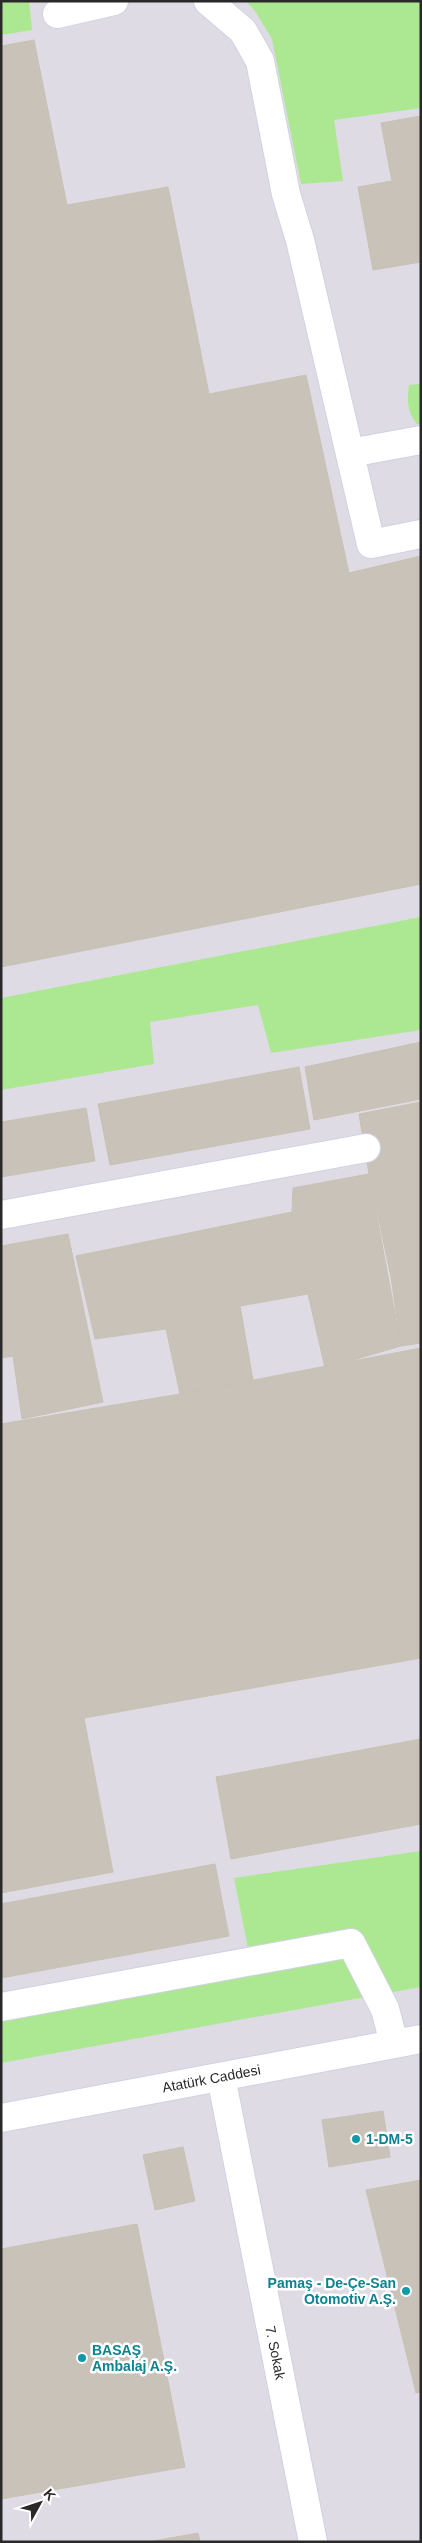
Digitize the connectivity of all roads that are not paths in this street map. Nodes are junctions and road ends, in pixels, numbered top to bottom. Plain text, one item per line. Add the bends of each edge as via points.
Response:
1 (114, 1) edge
2 (208, 1) edge
3 (57, 14) dead end
4 (421, 440) edge
5 (350, 453) junction
6 (421, 534) edge
7 (366, 1148) dead end
8 (1, 1215) edge
9 (1, 2007) edge
10 (421, 2038) edge
11 (394, 2043) junction
12 (221, 2077) junction
13 (1, 2118) edge
14 (313, 2542) edge

1 - 3 street
2 - 5 street via 243,31 260,61 286,194 300,240
4 - 5 street
5 - 6 street via 371,544
7 - 8 street
9 - 11 street via 350,1943 385,2009
10 - 11 street, Atatürk Caddesi
11 - 12 street, Atatürk Caddesi
12 - 13 street, Atatürk Caddesi
12 - 14 street, 7. Sokak

